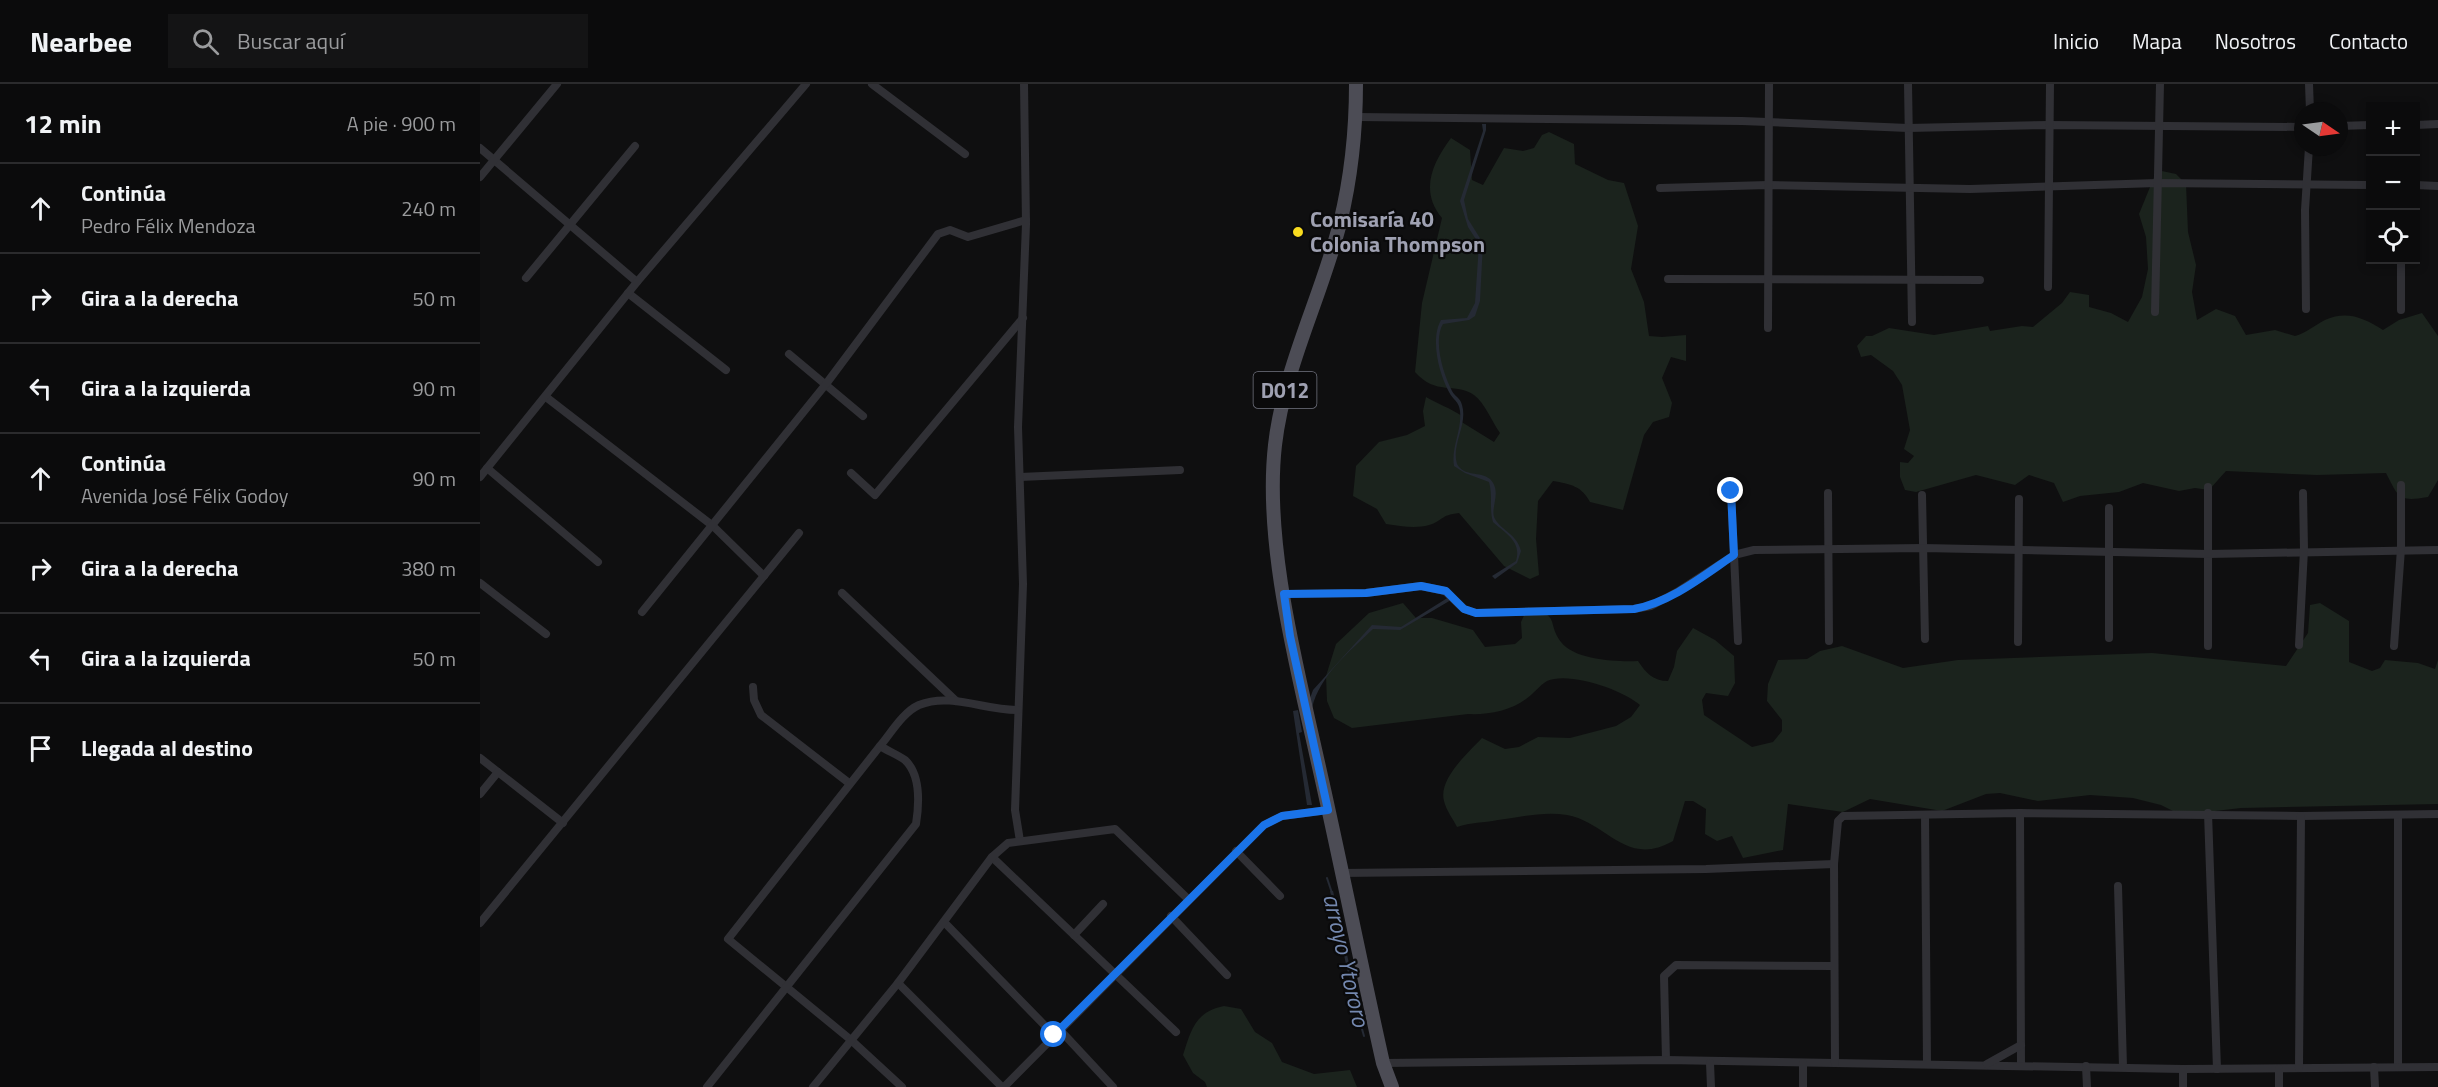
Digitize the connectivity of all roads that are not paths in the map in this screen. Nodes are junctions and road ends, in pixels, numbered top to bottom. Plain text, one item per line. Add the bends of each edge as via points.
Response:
1 (557, 84) edge
2 (806, 84) edge
3 (872, 84) edge
4 (1024, 84) edge
5 (1356, 84) edge
6 (1769, 84) edge
7 (1908, 84) edge
8 (2050, 84) edge
9 (2160, 84) edge
10 (2309, 84) edge
11 (2310, 102) edge
12 (1356, 117) junction
13 (1769, 122) junction
14 (2420, 124) edge
15 (2438, 124) edge
16 (2049, 125) junction
17 (2366, 125) edge
18 (2348, 126) edge
19 (2159, 127) junction
20 (2294, 127) edge
21 (1908, 128) junction
22 (635, 146) dead end
23 (480, 148) edge
24 (965, 154) dead end
25 (2309, 156) edge
26 (494, 160) junction
27 (480, 177) edge
28 (2157, 183) junction
29 (1768, 184) junction
30 (2307, 185) junction
31 (2366, 185) edge
32 (2420, 186) edge
33 (2438, 186) edge
34 (2050, 187) junction
35 (1660, 188) dead end
36 (1910, 188) junction
37 (1026, 220) junction
38 (570, 225) junction
39 (2401, 264) edge
40 (526, 278) dead end
41 (1668, 279) dead end
42 (1769, 280) junction
43 (1980, 280) dead end
44 (1911, 281) junction
45 (637, 282) junction
46 (2048, 287) dead end
47 (628, 293) junction
48 (2306, 309) dead end
49 (2401, 310) dead end
50 (2155, 312) dead end
51 (1024, 317) junction
52 (1912, 322) dead end
53 (1768, 328) dead end
54 (789, 354) dead end
55 (726, 370) dead end
56 (826, 384) junction
57 (546, 397) junction
58 (863, 416) dead end
59 (488, 468) junction
60 (1180, 470) dead end
61 (851, 473) dead end
62 (480, 477) edge
63 (1020, 477) junction
64 (2401, 485) dead end
65 (2208, 487) dead end
66 (1731, 491) dead end
67 (1828, 493) dead end
68 (2303, 493) dead end
69 (1922, 495) dead end
70 (2019, 499) dead end
71 (2109, 508) dead end
72 (713, 526) junction
73 (799, 533) dead end
74 (1923, 548) junction
75 (1829, 549) junction
76 (2018, 549) junction
77 (2401, 549) junction
78 (2304, 550) junction
79 (2438, 550) edge
80 (2111, 551) junction
81 (2208, 554) junction
82 (1734, 555) junction
83 (598, 562) dead end
84 (764, 576) junction
85 (480, 584) edge
86 (842, 593) dead end
87 (1284, 594) junction
88 (642, 612) dead end
89 (546, 634) dead end
90 (2109, 638) dead end
91 (1925, 639) dead end
92 (1738, 641) dead end
93 (1829, 641) dead end
94 (2018, 642) dead end
95 (2299, 645) dead end
96 (2208, 646) dead end
97 (2394, 646) dead end
98 (753, 687) dead end
99 (956, 701) junction
100 (1018, 710) junction
101 (880, 746) junction
102 (480, 758) edge
103 (498, 772) junction
104 (849, 783) junction
105 (480, 794) edge
106 (1328, 810) junction
107 (2019, 813) junction
108 (2208, 813) junction
109 (2438, 814) edge
110 (1925, 815) junction
111 (2398, 815) junction
112 (2301, 816) junction
113 (563, 823) junction
114 (1020, 841) junction
115 (1236, 851) junction
116 (992, 857) junction
117 (1834, 864) junction
118 (1341, 873) junction
119 (2118, 886) dead end
120 (1280, 896) dead end
121 (1188, 899) junction
122 (1103, 904) dead end
123 (1171, 916) junction
124 (944, 922) junction
125 (480, 923) edge
126 (1074, 934) junction
127 (1834, 966) junction
128 (1115, 973) junction
129 (1227, 975) dead end
130 (898, 983) junction
131 (785, 988) junction
132 (1057, 1032) junction
133 (1176, 1032) dead end
134 (851, 1040) junction
135 (2021, 1045) junction
136 (1666, 1060) junction
137 (1710, 1062) junction
138 (1383, 1063) junction
139 (1803, 1063) junction
140 (1835, 1063) junction
141 (1927, 1063) junction
142 (2021, 1065) junction
143 (1985, 1066) junction
144 (2086, 1066) junction
145 (2374, 1066) junction
146 (2398, 1066) junction
147 (2123, 1067) junction
148 (2438, 1067) edge
149 (2299, 1068) junction
150 (2183, 1069) junction
151 (2217, 1069) junction
152 (2279, 1069) junction
153 (707, 1087) edge
154 (813, 1087) edge
155 (902, 1087) edge
156 (1003, 1087) edge
157 (1113, 1087) edge
158 (1392, 1087) edge
159 (1711, 1087) edge
160 (1803, 1087) edge
161 (2087, 1087) edge
162 (2183, 1087) edge
163 (2279, 1087) edge
164 (2375, 1087) edge

1 - 26 street
2 - 45 street
3 - 24 street
4 - 37 street
5 - 12 main road, D012
6 - 13 street
7 - 21 street
8 - 16 street
9 - 19 street
10 - 11 street
12 - 13 street
12 - 87 main road, D012 via 1339,225 1286,383 1275,446 1273,512
13 - 21 street
13 - 29 street
14 - 15 street
16 - 19 street
16 - 21 street
16 - 34 street
17 - 18 street
19 - 20 street
19 - 28 street
21 - 36 street
22 - 38 street
23 - 26 street
25 - 30 street
26 - 27 street
26 - 38 street
28 - 30 street
28 - 34 street
28 - 50 street
29 - 35 street
29 - 36 street
29 - 42 street
30 - 31 street
30 - 48 street
32 - 33 street
34 - 36 street
34 - 46 street
36 - 44 street
37 - 51 street
37 - 56 street via 969,237 950,230 938,234
38 - 40 street
38 - 45 street
39 - 49 street
41 - 42 street
42 - 44 street
42 - 53 street
43 - 44 street
44 - 52 street
45 - 47 street
47 - 55 street
47 - 57 street
51 - 61 street via 875,495
51 - 63 street via 1018,427
54 - 56 street
56 - 58 street
56 - 72 street
57 - 59 street
57 - 72 street
59 - 62 street
59 - 83 street
60 - 63 street
63 - 100 street via 1023,585
64 - 77 street
65 - 81 street
66 - 82 street
67 - 75 street
68 - 78 street
69 - 74 street
70 - 76 street
71 - 80 street
72 - 84 street
72 - 88 street
73 - 84 street
74 - 75 street
74 - 76 street
74 - 91 street
75 - 82 street via 1754,550
75 - 93 street
76 - 80 street
76 - 94 street
77 - 78 street
77 - 79 street
77 - 97 street
78 - 81 street
78 - 95 street
80 - 81 street
80 - 90 street
81 - 96 street
82 - 87 street via 1677,592 1651,606 1634,609 1476,613 1464,609 1446,591 1421,586 1366,593
82 - 92 street
84 - 113 street
85 - 89 street
86 - 99 street
87 - 106 main road, D012
98 - 104 street via 756,708 768,722
99 - 100 street
99 - 101 street via 919,705
100 - 114 street via 1015,810
101 - 104 street
101 - 131 street via 905,760 913,771 917,784 916,824
102 - 103 street
103 - 105 street
103 - 113 street
104 - 131 street via 728,939
106 - 115 street via 1282,816 1264,825
106 - 118 main road, D012
107 - 108 street
107 - 110 street
107 - 135 street
108 - 112 street
108 - 151 street
109 - 111 street
110 - 117 street via 1840,818
110 - 141 street
111 - 112 street
111 - 146 street
112 - 149 street
113 - 125 street
114 - 116 street via 1008,843
114 - 121 street via 1115,829
115 - 120 street
115 - 121 street
116 - 124 street
116 - 126 street
117 - 118 street
117 - 127 street
118 - 138 main road, D012
119 - 147 street
121 - 123 street
122 - 126 street
123 - 128 street
123 - 129 street
124 - 130 street
124 - 132 street
126 - 128 street
127 - 136 street via 1676,965 1665,976
127 - 140 street
128 - 132 street
128 - 133 street
130 - 134 street
130 - 156 street
131 - 134 street
131 - 153 street
132 - 156 street
132 - 157 street
134 - 154 street
134 - 155 street
135 - 142 street
135 - 143 street
136 - 137 street
136 - 138 street
137 - 139 street
137 - 159 street
138 - 158 main road, D012
139 - 140 street
139 - 160 street
140 - 141 street
141 - 143 street
142 - 143 street
142 - 144 street
144 - 147 street
144 - 161 street
145 - 146 street
145 - 149 street
145 - 164 street
146 - 148 street
147 - 150 street
149 - 152 street
150 - 151 street
150 - 162 street
151 - 152 street
152 - 163 street

